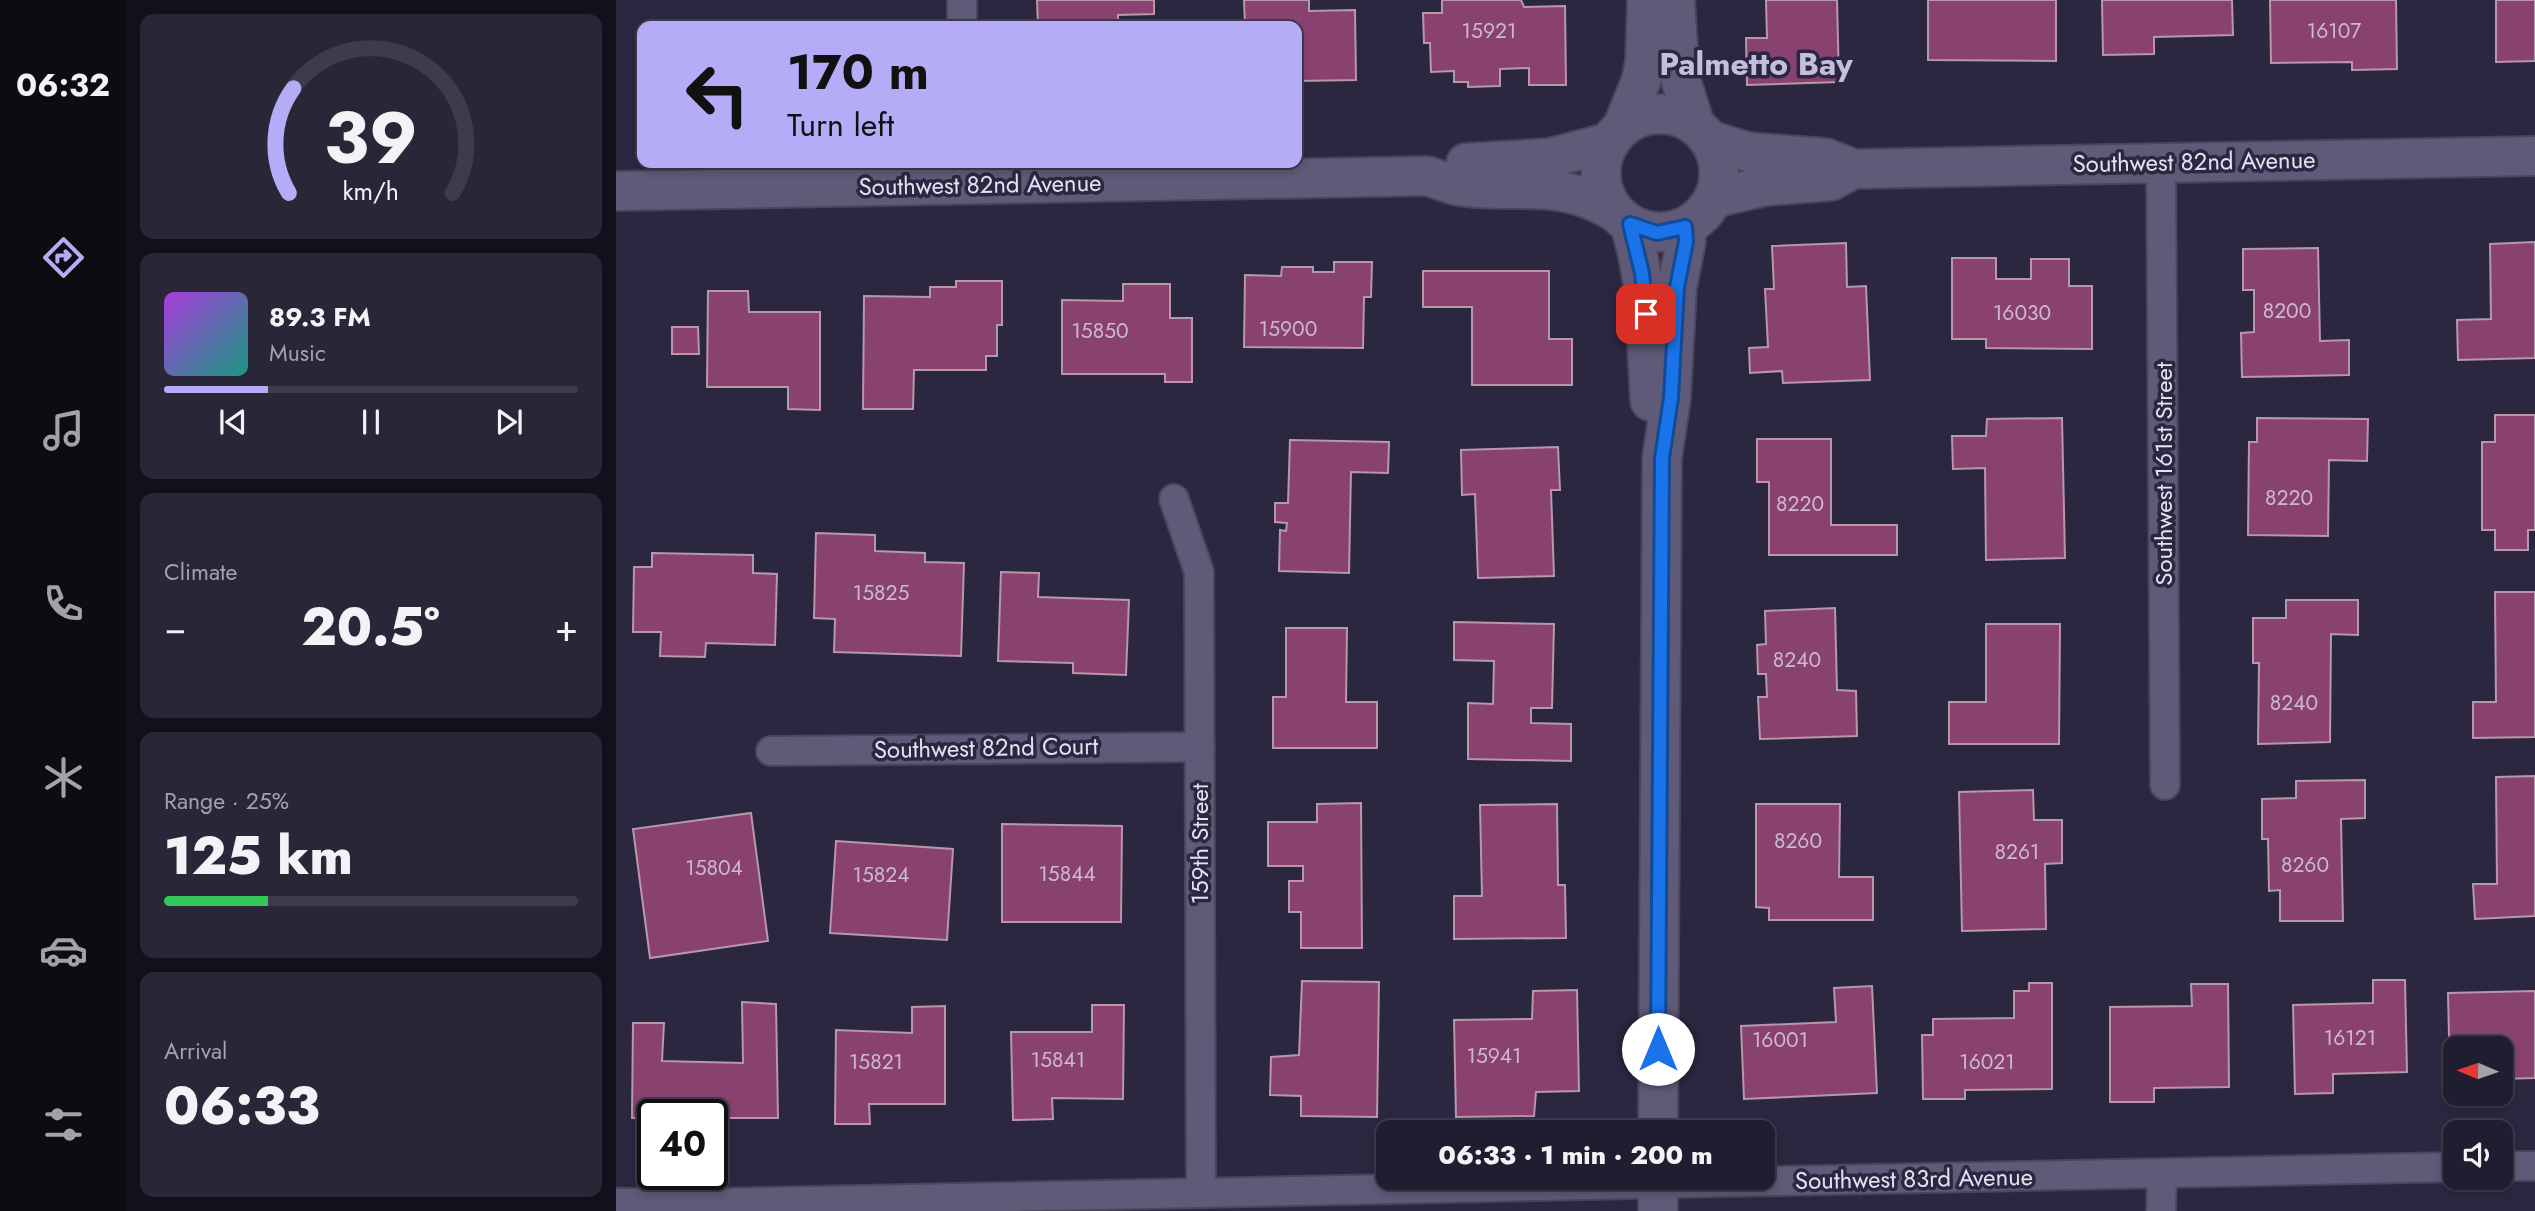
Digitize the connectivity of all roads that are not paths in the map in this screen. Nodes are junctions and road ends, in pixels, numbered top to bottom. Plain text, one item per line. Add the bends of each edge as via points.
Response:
1 (962, 0) edge
2 (1647, 0) edge
3 (1675, 0) edge
4 (962, 21) edge
5 (1702, 133) junction
6 (1616, 135) junction
7 (2535, 156) edge
8 (2161, 163) junction
9 (1854, 169) junction
10 (961, 175) edge
11 (1427, 176) junction
12 (616, 191) edge
13 (1714, 198) junction
14 (1622, 218) junction
15 (1685, 227) junction
16 (1662, 458) junction
17 (1174, 499) dead end
18 (1200, 747) junction
19 (771, 751) dead end
20 (2165, 785) dead end
21 (1658, 1120) edge
22 (2513, 1166) edge
23 (2535, 1166) edge
24 (2443, 1167) edge
25 (2162, 1174) junction
26 (1658, 1191) edge
27 (1201, 1193) junction
28 (616, 1203) edge
29 (662, 1207) edge
30 (2161, 1211) edge

1 - 4 street
2 - 6 street via 1641,81
3 - 5 street via 1680,78
5 - 6 street via 1677,116 1657,114 1638,118
5 - 9 street, Southwest 82nd Avenue via 1748,152 1825,158
5 - 13 street via 1717,158
6 - 11 street, Southwest 82nd Avenue via 1549,158 1461,163
6 - 14 street via 1603,159 1601,178 1605,196
7 - 8 street, Southwest 82nd Avenue
8 - 9 street, Southwest 82nd Avenue
8 - 20 street, Southwest 161st Street
9 - 13 street, Southwest 82nd Avenue via 1831,181 1766,186
10 - 11 street, Southwest 82nd Avenue
10 - 12 street, Southwest 82nd Avenue
11 - 14 street, Southwest 82nd Avenue via 1458,186 1580,194
13 - 15 street via 1702,215
14 - 15 street via 1657,233
14 - 16 street via 1642,273 1650,400
15 - 16 street
16 - 21 street
17 - 18 street, 159th Street via 1199,572
18 - 19 street, Southwest 82nd Court
18 - 27 street, 159th Street
22 - 23 street
24 - 25 street, Southwest 83rd Avenue
25 - 26 street, Southwest 83rd Avenue
25 - 30 street
26 - 27 street, Southwest 83rd Avenue
27 - 29 street, Southwest 83rd Avenue
28 - 29 street, Southwest 83rd Avenue

